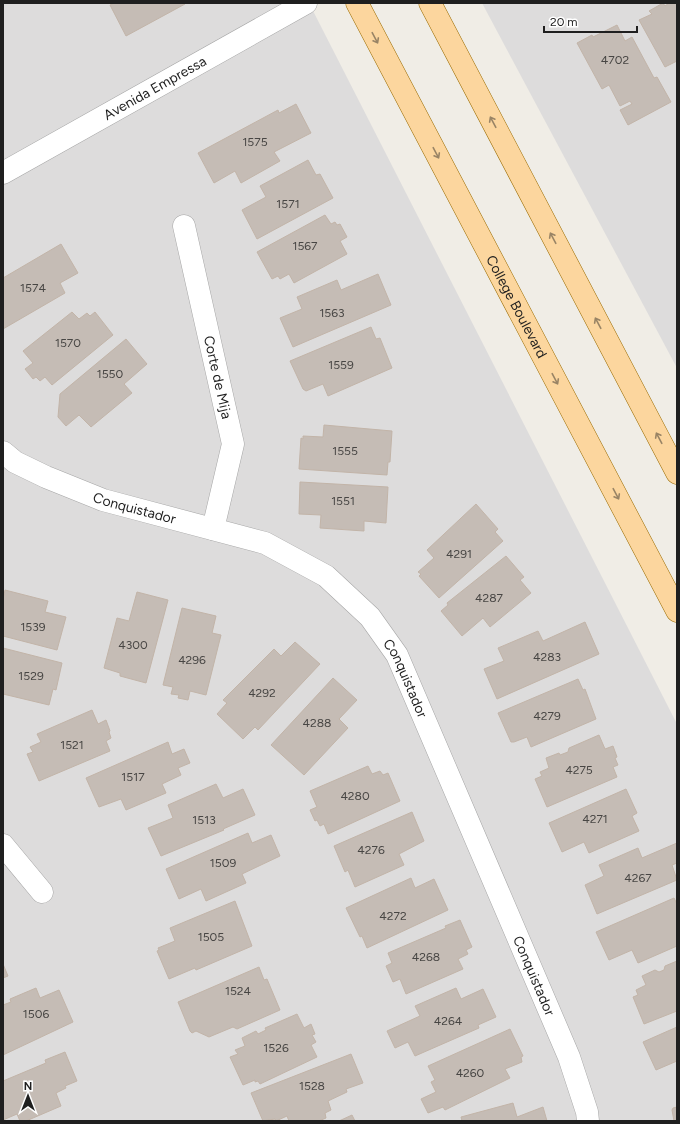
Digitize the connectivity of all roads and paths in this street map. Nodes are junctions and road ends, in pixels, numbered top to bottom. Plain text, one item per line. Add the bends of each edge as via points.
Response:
1 (306, 3) edge
2 (357, 3) edge
3 (430, 3) edge
4 (3, 173) edge
5 (184, 226) dead end
6 (3, 452) edge
7 (677, 473) edge
8 (213, 529) junction
9 (677, 610) edge
10 (3, 845) edge
11 (42, 892) dead end
12 (588, 1121) edge

1 - 4 street, Avenida Empressa
2 -> 9 main road, College Boulevard
7 -> 3 main road
5 - 8 street, Corte de Mija via 233,444
6 - 8 street, Conquistador via 15,462 46,477 103,500
8 - 12 street, Conquistador via 265,543 326,576 370,617 397,656 569,1057
10 - 11 street

